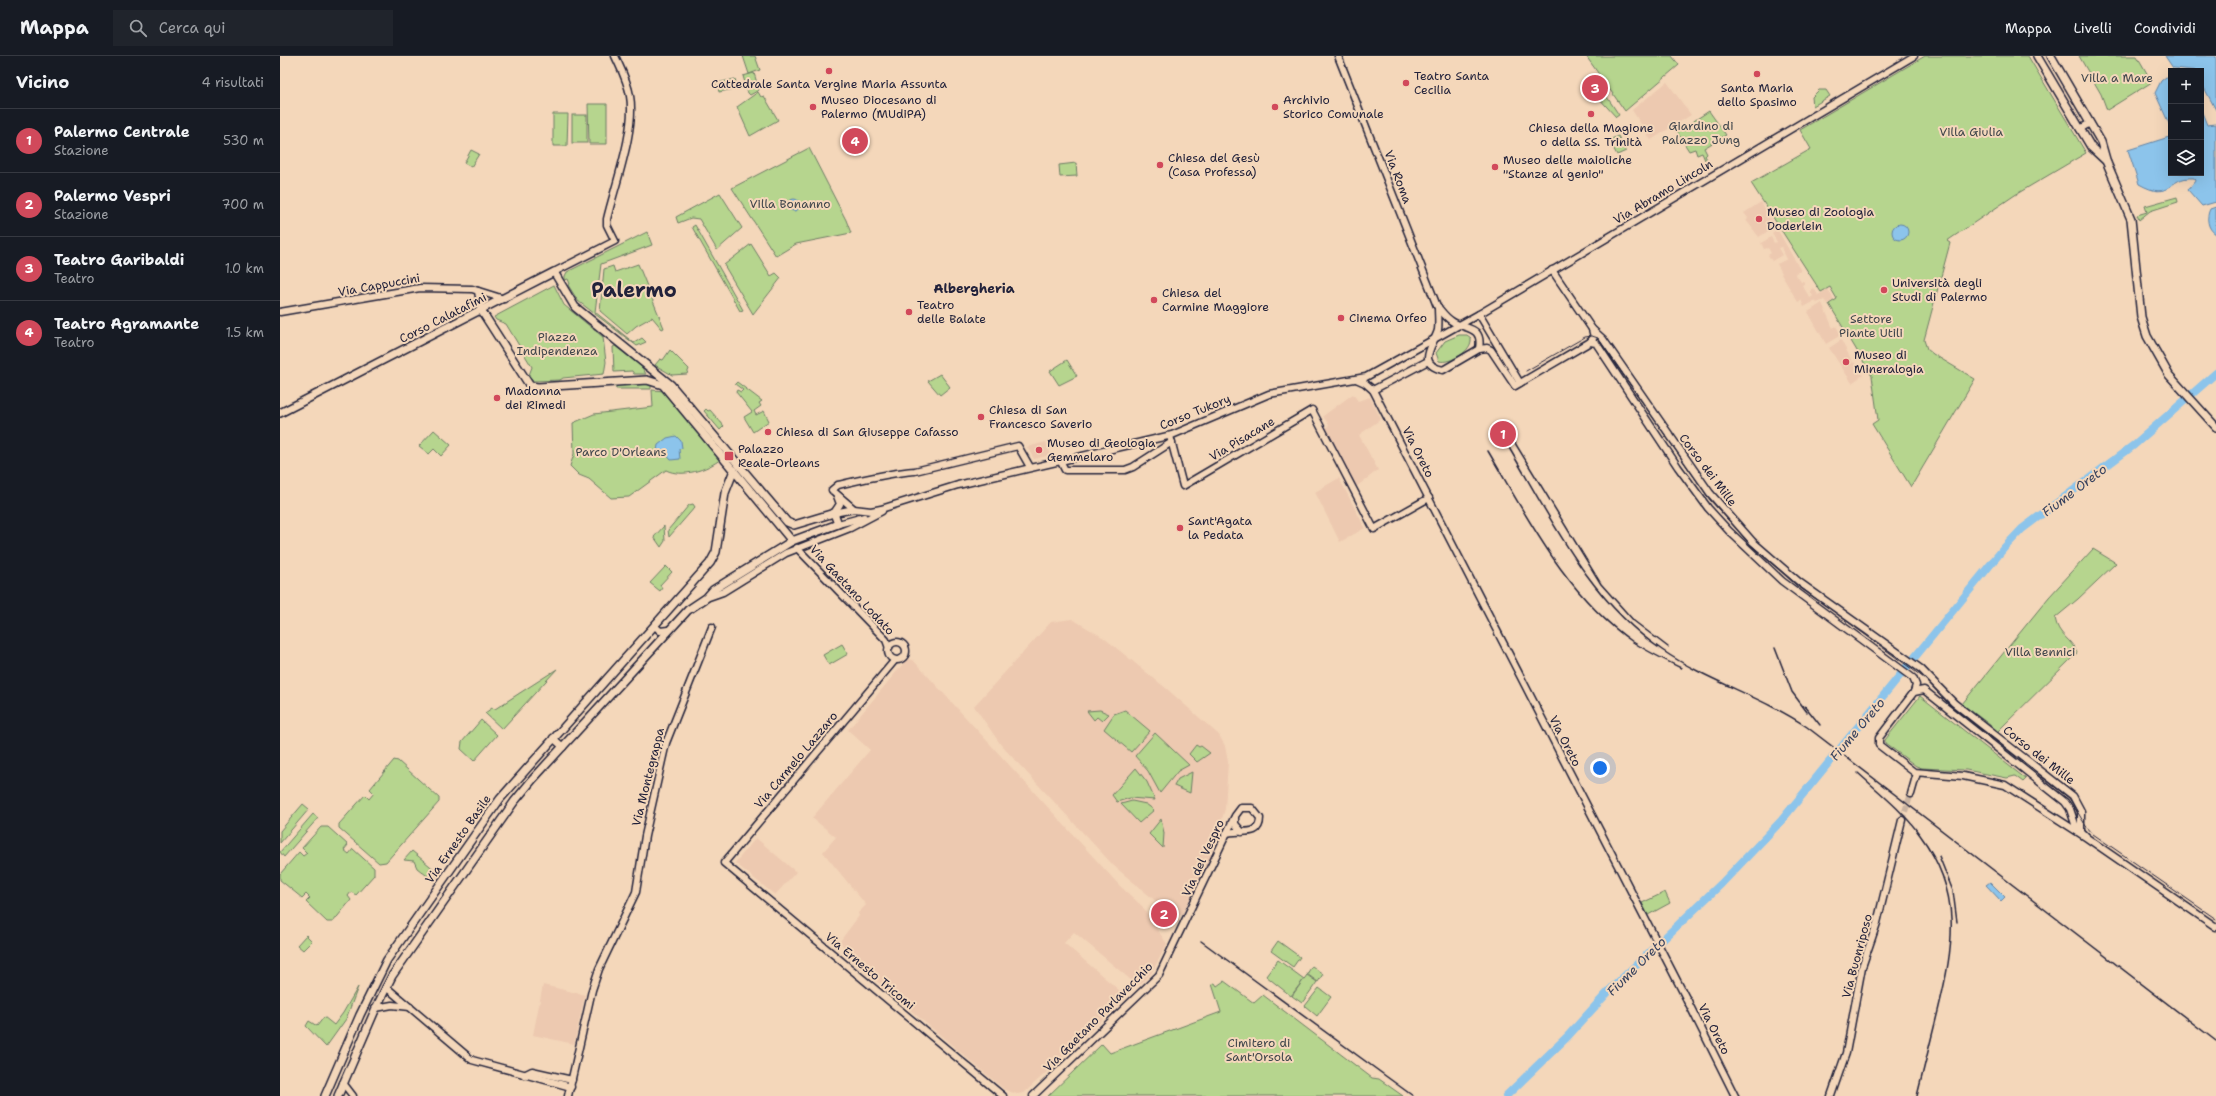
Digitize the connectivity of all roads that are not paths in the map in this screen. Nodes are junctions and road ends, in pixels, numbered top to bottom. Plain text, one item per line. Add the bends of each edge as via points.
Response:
1 (615, 56) edge
2 (1338, 56) edge
3 (1914, 56) edge
4 (2037, 56) edge
5 (2051, 56) edge
6 (2090, 123) junction
7 (2080, 129) junction
8 (2107, 162) junction
9 (1552, 270) junction
10 (554, 272) junction
11 (478, 291) junction
12 (504, 299) junction
13 (1438, 306) junction
14 (481, 310) junction
15 (280, 312) edge
16 (1479, 314) junction
17 (1460, 325) junction
18 (1592, 329) junction
19 (1435, 339) junction
20 (1590, 342) junction
21 (1479, 349) junction
22 (1428, 361) junction
23 (652, 370) junction
24 (1356, 379) junction
25 (647, 380) junction
26 (1523, 382) junction
27 (1375, 393) junction
28 (280, 413) edge
29 (2216, 427) edge
30 (1171, 439) junction
31 (1060, 460) junction
32 (1030, 467) junction
33 (734, 470) junction
34 (836, 495) junction
35 (1429, 498) junction
36 (892, 506) junction
37 (854, 509) junction
38 (834, 513) junction
39 (872, 516) junction
40 (846, 522) junction
41 (838, 524) junction
42 (792, 542) junction
43 (782, 547) joint
44 (797, 548) junction
45 (706, 598) junction
46 (655, 626) junction
47 (712, 627) dead end
48 (668, 630) junction
49 (889, 648) junction
50 (893, 658) junction
51 (1914, 692) junction
52 (1954, 703) junction
53 (1943, 706) junction
54 (554, 738) junction
55 (563, 747) junction
56 (1917, 773) junction
57 (1911, 794) tunnel mouth
58 (2072, 813) junction
59 (1234, 818) junction
60 (1902, 820) tunnel mouth
61 (2060, 820) junction
62 (1242, 832) junction
63 (2081, 832) junction
64 (1225, 834) junction
65 (2087, 838) junction
66 (724, 863) joint
67 (2216, 927) edge
68 (1183, 928) joint
69 (386, 987) junction
70 (410, 1007) junction
71 (376, 1008) junction
72 (524, 1075) junction
73 (572, 1080) junction
74 (344, 1083) junction
75 (571, 1087) junction
76 (325, 1096) edge
77 (338, 1096) edge
78 (353, 1096) edge
79 (568, 1096) edge
80 (1003, 1096) edge
81 (1033, 1096) edge
82 (1735, 1096) edge
83 (1831, 1096) edge

1 - 10 street, Corso Calatafimi via 626,79 631,104 628,134 607,219 607,225 615,241
2 - 13 street, Via Roma
3 - 9 street, Via Abramo Lincoln
4 - 7 main road
5 - 6 main road
6 - 7 street
6 - 8 main road via 2101,142
7 - 8 main road via 2091,147
8 - 29 main road via 2132,224 2141,317 2157,356 2177,385
9 - 16 street, Via Abramo Lincoln
9 - 18 street, Corso dei Mille
10 - 12 main road, Corso Calatafimi
10 - 23 main road via 575,307
11 - 12 street, Via Cappuccini
11 - 14 street
11 - 15 street, Via Cappuccini via 448,287 408,289
12 - 14 main road, Corso Calatafimi
13 - 17 street via 1445,316
13 - 19 street
14 - 25 main road via 530,386
14 - 28 main road, Corso Calatafimi
16 - 17 street, Via Abramo Lincoln
16 - 26 street
17 - 19 street, Via Abramo Lincoln
17 - 21 street via 1470,327 1476,332
18 - 20 street via 1593,338
18 - 52 street, Corso dei Mille via 1606,343 1696,474 1732,520 1790,575 1920,668
19 - 22 street via 1428,350
19 - 24 street, Corso Tukory via 1374,373
20 - 26 street
20 - 51 street, Corso dei Mille via 1596,343 1678,467 1708,508 1729,531 1787,585 1913,678 1916,685
21 - 22 street via 1443,370 1435,368
21 - 26 street via 1490,350 1515,386
22 - 27 street
23 - 25 main road via 654,376
23 - 38 main road, Corso Tukory via 677,392 789,524
24 - 27 street via 1365,382
24 - 30 street, Corso Tukory via 1269,394
25 - 33 main road via 660,383 668,390
27 - 35 street, Via Oreto
30 - 31 street, Corso Tukory
30 - 31 street, Corso Tukory via 1137,465 1125,470 1065,470
30 - 35 street, Via Pisacane via 1182,486 1312,410 1374,529
31 - 32 street, Corso Tukory
32 - 34 street via 1018,446 911,472 903,471 838,485 832,490
32 - 36 street, Corso Tukory via 958,485
33 - 42 main road
33 - 46 main road, Via Ernesto Basile via 725,493 714,557
34 - 37 street
34 - 38 street via 840,504
35 - 82 street, Via Oreto
36 - 37 street, Corso Tukory via 871,511
36 - 39 street, Corso Tukory
37 - 38 street, Corso Tukory
37 - 40 street
38 - 41 main road
39 - 40 street, Corso Tukory
39 - 44 street, Corso Tukory via 850,528
40 - 41 street, Corso Tukory
41 - 42 main road, Corso Tukory
42 - 43 main road, Corso Tukory
43 - 45 main road, Via Ernesto Basile via 713,590
44 - 45 street, Via Ernesto Basile via 723,592
44 - 49 street, Via Gaetano Lodato via 886,640
45 - 48 main road, Via Ernesto Basile via 688,610
46 - 48 street via 660,631
46 - 54 main road, Via Ernesto Basile
47 - 73 street, Via Montegrappa via 666,743 645,836 636,892 592,990
48 - 55 main road, Via Ernesto Basile
49 - 50 street
49 - 50 street via 896,643 905,647 904,657
50 - 66 street, Via Carmelo Lazzaro via 886,671
51 - 53 street via 1924,690
51 - 56 street via 1878,742
52 - 53 street
52 - 63 street, Corso dei Mille via 2073,796 2081,811
53 - 58 street via 2065,802
54 - 55 street
54 - 76 main road, Via Ernesto Basile via 500,799 387,960
55 - 69 main road, Via Ernesto Basile via 514,802 409,950
56 - 57 street
56 - 61 street via 1963,776 2005,785
58 - 61 street via 2068,818
58 - 63 street
59 - 62 street via 1236,826
59 - 62 street via 1237,811 1243,808 1250,807 1257,812 1260,820 1257,828 1251,832
59 - 64 street, Via del Vespro
60 - 83 street, Via Buonriposo via 1877,923 1862,967 1846,1052
61 - 65 street
62 - 64 street via 1233,831
63 - 65 street
64 - 68 street, Via del Vespro
65 - 67 street
66 - 80 street, Via Ernesto Tricomi
68 - 81 street, Via Gaetano Parlavecchio via 1160,975
69 - 70 street
69 - 71 main road, Via Ernesto Basile
70 - 71 street via 392,1005
70 - 72 street via 472,1060
71 - 74 main road, Via Ernesto Basile
72 - 73 street via 532,1071
72 - 75 street
73 - 75 street, Via Montegrappa
74 - 77 main road, Via Ernesto Basile
74 - 78 street
75 - 79 street, Via Montegrappa

